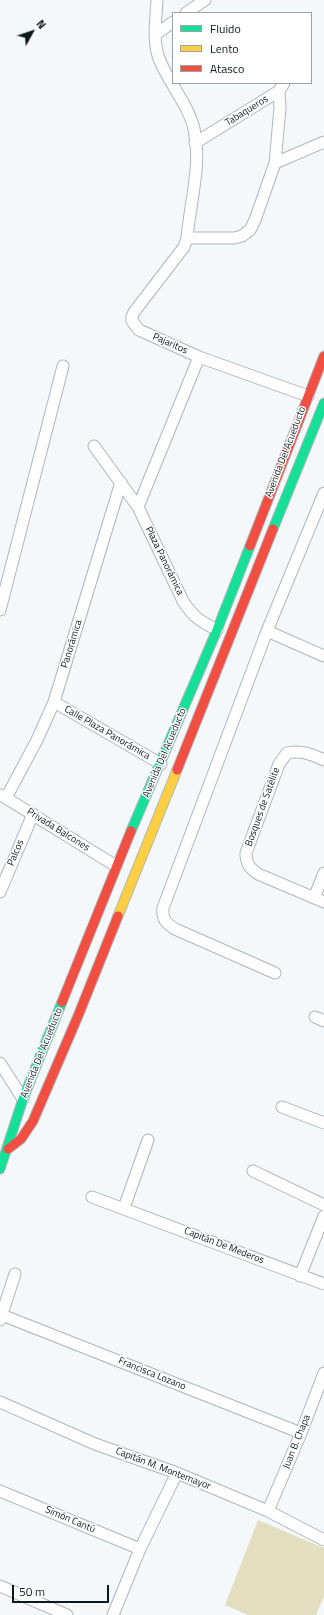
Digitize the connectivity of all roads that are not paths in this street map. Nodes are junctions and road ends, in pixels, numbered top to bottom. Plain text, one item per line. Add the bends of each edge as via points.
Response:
1 (157, 0) edge
2 (205, 0) edge
3 (187, 12) edge
4 (172, 23) edge
5 (156, 34) junction
6 (281, 87) edge
7 (324, 142) edge
8 (195, 143) junction
9 (275, 163) junction
10 (187, 238) junction
11 (324, 356) edge
12 (199, 357) junction
13 (63, 366) dead end
14 (308, 396) junction
15 (324, 403) edge
16 (94, 446) dead end
17 (120, 482) junction
18 (324, 492) edge
19 (138, 507) junction
20 (0, 610) edge
21 (217, 630) junction
22 (267, 631) junction
23 (324, 656) edge
24 (54, 702) junction
25 (324, 760) edge
26 (161, 764) junction
27 (3, 797) edge
28 (33, 814) junction
29 (116, 866) junction
30 (324, 872) edge
31 (0, 892) edge
32 (319, 900) edge
33 (275, 973) dead end
34 (0, 1063) edge
35 (23, 1099) junction
36 (282, 1107) dead end
37 (324, 1123) edge
38 (148, 1140) dead end
39 (7, 1150) junction
40 (0, 1169) edge
41 (252, 1171) dead end
42 (92, 1197) dead end
43 (324, 1205) edge
44 (124, 1208) junction
45 (324, 1216) edge
46 (14, 1274) dead end
47 (300, 1276) junction
48 (324, 1284) edge
49 (1, 1318) edge
50 (324, 1373) edge
51 (0, 1402) edge
52 (301, 1434) junction
53 (177, 1473) junction
54 (0, 1491) edge
55 (268, 1511) junction
56 (324, 1540) edge
57 (140, 1549) junction
58 (0, 1586) edge
59 (67, 1615) edge
60 (113, 1615) edge

1 - 5 street
2 - 3 street
4 - 5 street
5 - 8 street via 159,60 194,128
6 - 8 street, Tabaqueros
6 - 9 street, Tabaqueros
7 - 9 street
8 - 10 street via 196,172
9 - 10 street, Tabaqueros via 250,230 234,238
10 - 12 street, Pajaritos via 176,259 134,312 132,321 139,330
11 - 14 street, Avenida Del Acueducto
12 - 14 street, Pajaritos
12 - 19 street
13 - 20 street
14 - 21 street, Avenida Del Acueducto
15 - 39 street, Avenida Del Acueducto via 78,1016 33,1121
16 - 17 street, Plaza Panorámica
17 - 19 street, Plaza Panorámica
17 - 24 street, Panorámica
18 - 22 street
19 - 21 street, Plaza Panorámica via 183,601 199,621
21 - 26 street, Avenida Del Acueducto
22 - 23 street
22 - 33 street via 163,908 162,917 166,924 175,929
24 - 26 street, Calle Plaza Panorámica
24 - 27 street, Panorámica via 37,740
25 - 32 street, Bosques de Satélite via 308,753 287,753 279,764 246,852 246,862 258,874
26 - 29 street, Avenida Del Acueducto
27 - 28 street, Privada Balcones
28 - 29 street, Privada Balcones
28 - 31 street, Palcos
29 - 35 street, Avenida Del Acueducto
30 - 32 street
34 - 35 street
35 - 39 street, Avenida Del Acueducto
36 - 37 street
38 - 44 street
39 - 40 street, Avenida Del Acueducto
41 - 43 street
42 - 44 street, Capitán De Mederos
44 - 47 street, Capitán De Mederos
45 - 47 street
46 - 49 street
47 - 48 street, Capitán De Mederos
49 - 52 street, Francisca Lozano
50 - 52 street, Juan B. Chapa
51 - 53 street, Capitán M. Montemayor via 95,1444
52 - 55 street, Juan B. Chapa
53 - 55 street, Capitán M. Montemayor
53 - 57 street
54 - 57 street, Simón Cantú
55 - 56 street, Capitán M. Montemayor
57 - 60 street
58 - 59 street

